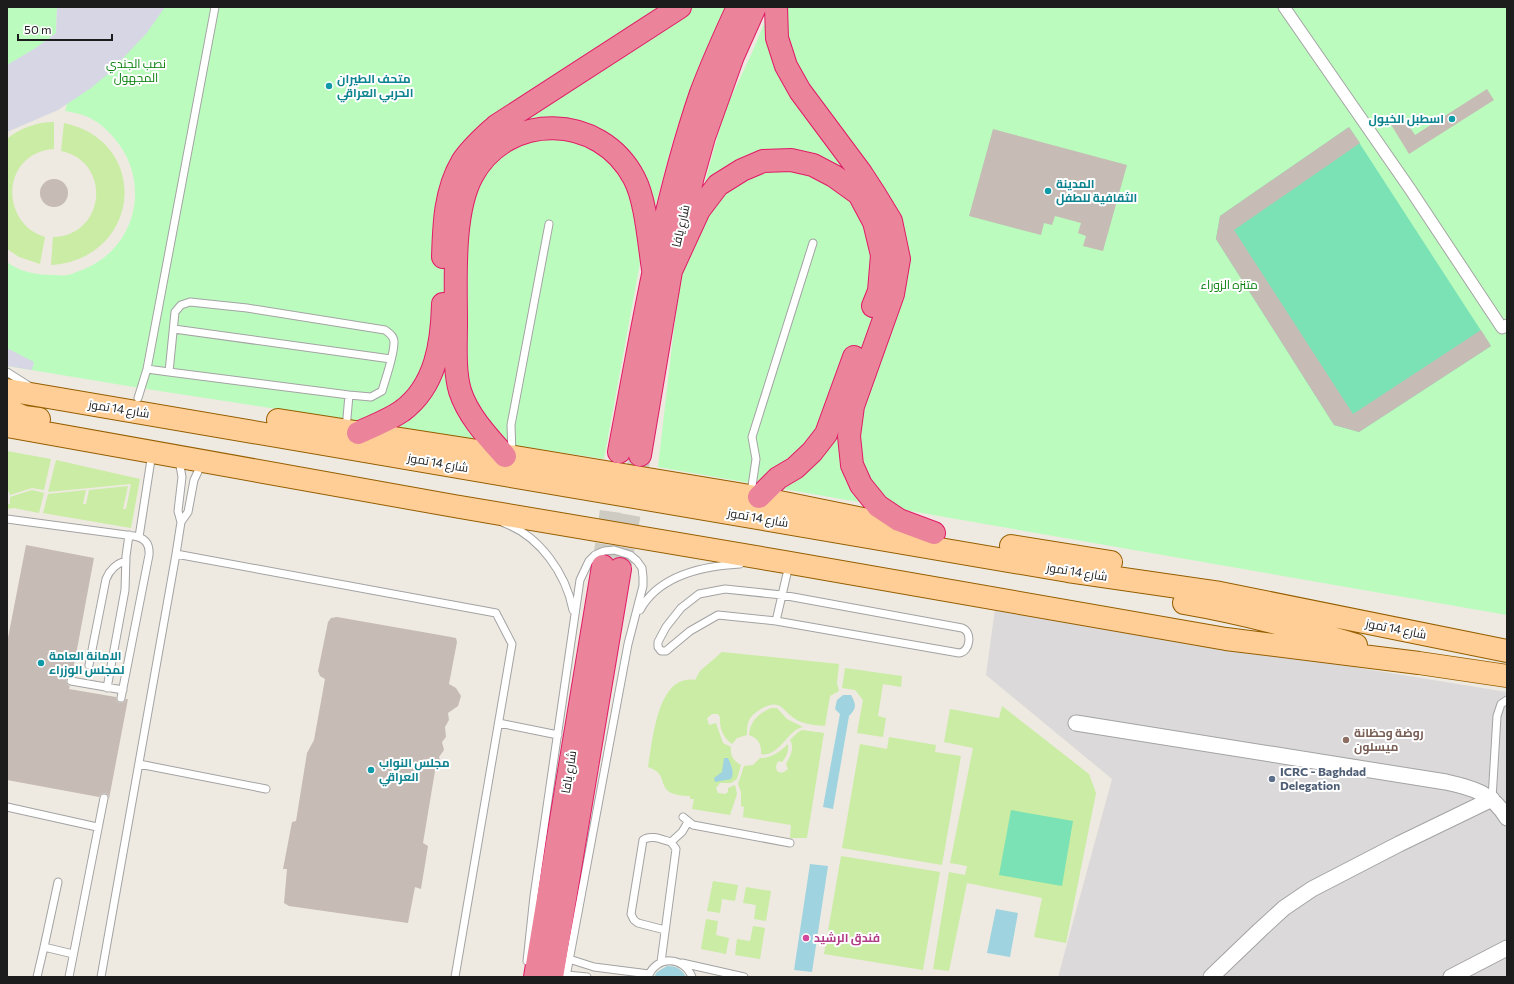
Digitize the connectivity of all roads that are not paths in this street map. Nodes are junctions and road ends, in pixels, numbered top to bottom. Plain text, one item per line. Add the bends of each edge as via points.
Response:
1 (215, 7) edge
2 (680, 7) edge
3 (738, 7) edge
4 (755, 7) edge
5 (776, 7) edge
6 (1284, 7) edge
7 (549, 224) dead end
8 (813, 244) dead end
9 (662, 270) junction
10 (174, 329) junction
11 (1505, 329) edge
12 (391, 359) junction
13 (147, 369) junction
14 (7, 372) edge
15 (169, 372) junction
16 (7, 390) edge
17 (349, 395) junction
18 (46, 397) junction
19 (138, 398) junction
20 (88, 404) junction
21 (7, 405) edge
22 (7, 410) edge
23 (7, 426) edge
24 (352, 432) junction
25 (152, 453) junction
26 (630, 453) tunnel mouth
27 (508, 456) junction
28 (179, 458) junction
29 (202, 462) junction
30 (755, 497) junction
31 (454, 506) junction
32 (7, 519) edge
33 (181, 522) junction
34 (934, 533) junction
35 (129, 535) junction
36 (139, 537) junction
37 (176, 554) junction
38 (125, 561) junction
39 (787, 562) junction
40 (1220, 593) junction
41 (782, 595) junction
42 (574, 618) junction
43 (776, 621) junction
44 (632, 627) junction
45 (1507, 651) edge
46 (1419, 663) junction
47 (89, 665) dead end
48 (1507, 676) edge
49 (71, 681) dead end
50 (106, 688) junction
51 (123, 690) junction
52 (121, 698) dead end
53 (1507, 700) edge
54 (1076, 723) dead end
55 (499, 724) junction
56 (558, 735) junction
57 (139, 764) junction
58 (266, 789) dead end
59 (104, 798) dead end
60 (1492, 800) junction
61 (7, 808) edge
62 (1507, 818) edge
63 (97, 827) junction
64 (671, 842) junction
65 (790, 843) dead end
66 (58, 882) dead end
67 (665, 930) junction
68 (44, 947) junction
69 (1507, 948) edge
70 (73, 954) junction
71 (569, 960) junction
72 (661, 962) junction
73 (682, 964) junction
74 (531, 974) edge
75 (561, 976) edge
76 (649, 976) edge
77 (37, 977) edge
78 (69, 977) edge
79 (101, 977) edge
80 (455, 977) edge
81 (587, 977) edge
82 (692, 977) edge
83 (744, 977) edge
84 (1211, 977) edge
85 (1451, 977) edge

1 - 13 lane
2 - 24 highway via 496,126 476,144 453,180 448,198 445,218 442,325 439,351 431,376 418,398 402,411
3 - 9 highway, شارع يافا via 699,100 675,179
4 - 9 highway, شارع يافا via 733,56 704,137
5 - 34 highway via 776,38 786,66 800,92 878,198 891,221 899,259 893,294 853,406 849,436 852,465 861,485 878,506 900,520
6 - 11 street
7 - 27 lane
8 - 30 lane via 752,437 756,459
9 - 26 highway, شارع يافا
9 - 27 highway via 635,178 608,146 590,135 568,129 549,128 529,131 506,140 488,154 472,176 464,198 460,222 456,251 456,364 460,391 470,413
9 - 30 highway via 699,210 718,185 763,161 791,160 813,165 834,176 859,194 874,222 882,255 879,291 826,434 795,468
10 - 12 lane
10 - 12 lane via 175,312 181,305 190,302 247,308 385,330 394,340
10 - 15 lane
12 - 17 lane via 382,391 372,396
13 - 15 lane
13 - 19 lane
14 - 18 lane
15 - 17 lane
16 - 18 main road, شارع 14 تموز
17 - 24 lane
18 - 20 main road, شارع 14 تموز
19 - 20 main road via 113,398
19 - 24 main road
20 - 40 main road, شارع 14 تموز via 1060,570
21 - 46 main road, شارع 14 تموز via 1216,608 1294,627
22 - 46 main road via 24,417 1282,634
23 - 25 main road, شارع 14 تموز
24 - 27 main road
25 - 28 main road, شارع 14 تموز
25 - 36 lane
27 - 30 main road
28 - 29 main road, شارع 14 تموز
28 - 33 lane via 182,477 179,515
29 - 31 main road, شارع 14 تموز
29 - 33 lane via 194,480 188,512
30 - 34 main road
31 - 39 main road, شارع 14 تموز
31 - 42 lane via 508,525 527,536 544,551 557,568 566,588
32 - 35 lane
33 - 37 lane
34 - 40 main road via 1151,570
35 - 36 lane
35 - 38 lane
36 - 51 lane via 149,546 149,555
37 - 55 lane via 496,613 512,644
37 - 57 lane
38 - 47 lane via 111,569 106,579
38 - 50 lane via 125,590
39 - 41 lane
39 - 44 lane via 711,566 684,574 660,588 644,602
39 - 46 main road, شارع 14 تموز via 1226,639
40 - 45 main road, شارع 14 تموز
41 - 43 lane
41 - 43 lane via 725,589 699,594 681,608 666,627 658,647 661,651 666,651 690,631 718,614
41 - 43 lane via 962,628 969,634 967,649 963,653 958,653
42 - 44 lane via 580,580 588,561 604,551 614,550 630,555 642,568 643,586
42 - 56 lane
44 - 71 lane
46 - 48 main road, شارع 14 تموز
49 - 50 lane
50 - 51 lane
51 - 52 lane
53 - 60 lane via 1501,704 1497,716
54 - 60 street via 1446,782 1471,788
55 - 56 lane
55 - 80 lane
56 - 74 lane via 534,896
57 - 58 lane
57 - 79 lane
59 - 63 lane
60 - 62 street
60 - 84 street via 1312,889 1284,908
61 - 63 lane
63 - 70 lane
64 - 65 lane via 682,832 686,820 693,825
64 - 67 lane via 676,849
64 - 67 lane via 652,837 643,840 632,914 638,923
66 - 68 lane
67 - 72 lane
68 - 70 lane
68 - 77 lane
69 - 85 street
70 - 78 lane
71 - 75 lane
71 - 76 lane
72 - 73 lane via 668,960
72 - 76 lane via 652,969
73 - 82 lane
73 - 83 lane
74 - 75 highway, شارع يافا via 611,567
75 - 81 lane

